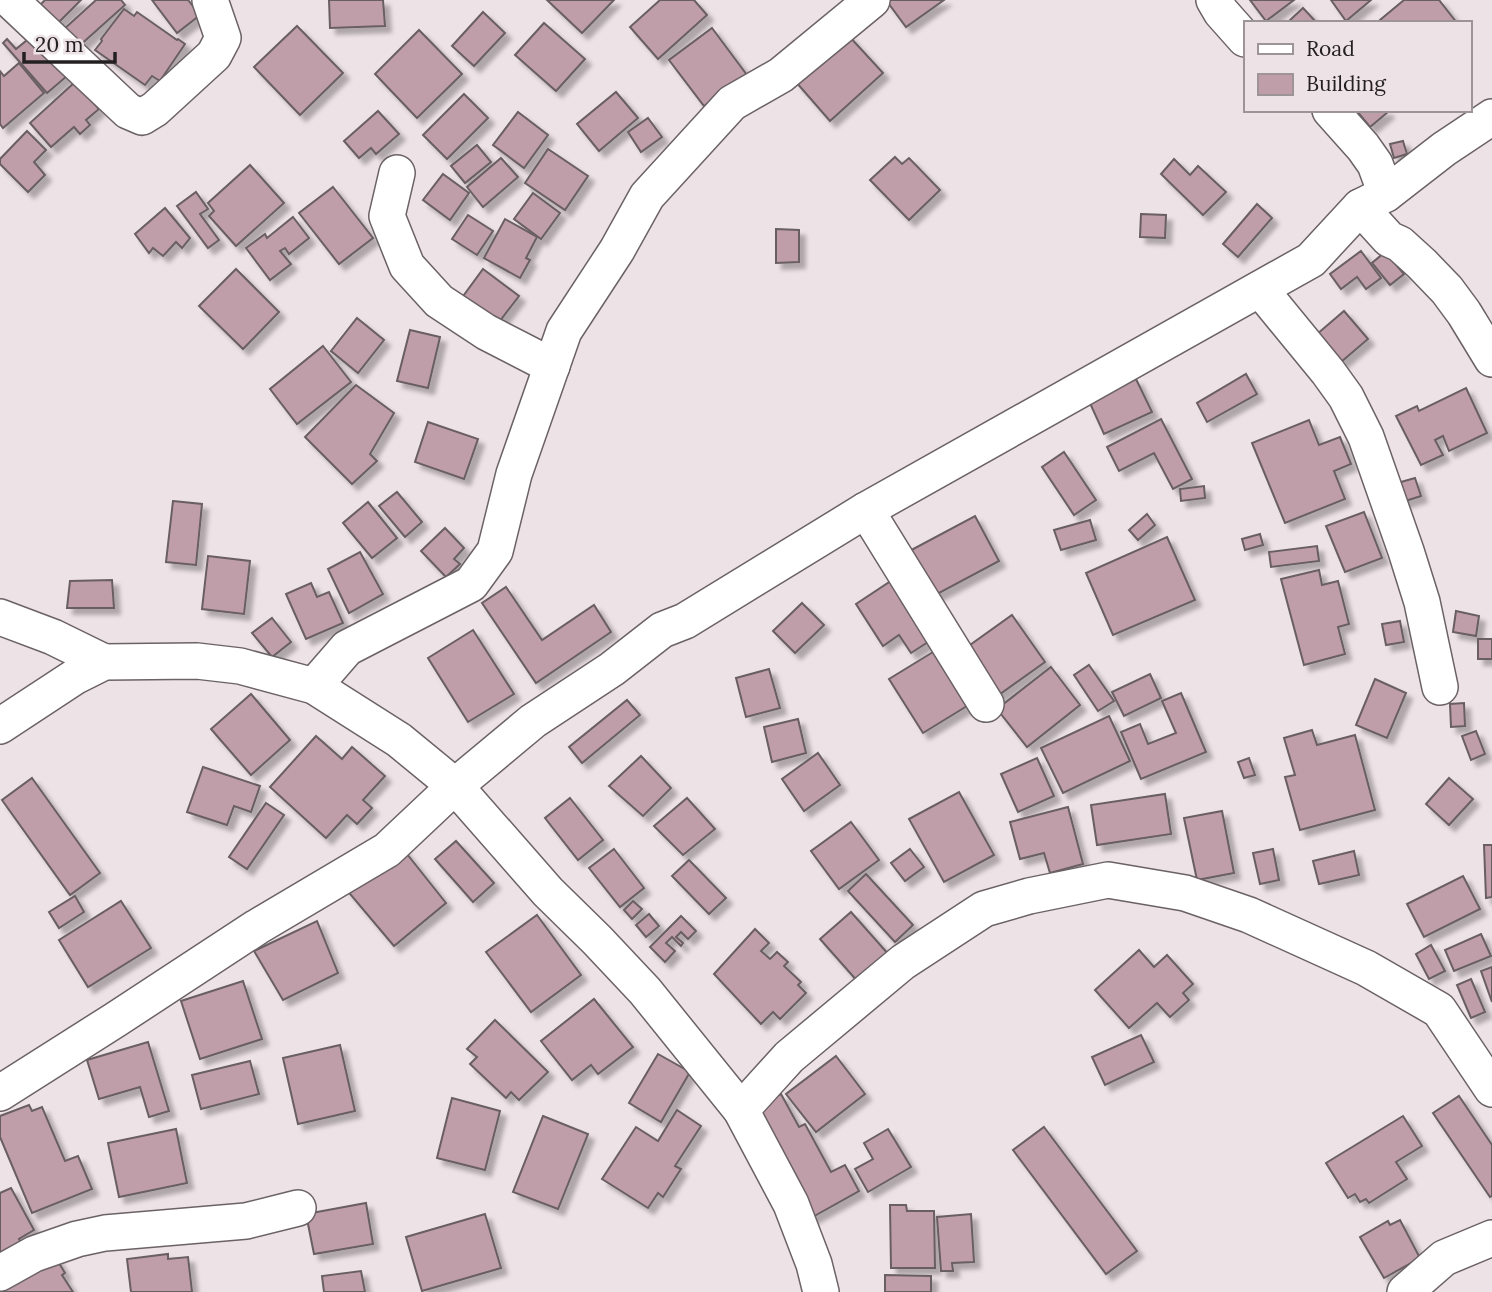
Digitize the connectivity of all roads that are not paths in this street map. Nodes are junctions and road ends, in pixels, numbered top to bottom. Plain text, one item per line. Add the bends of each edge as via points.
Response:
1 (10, 0) edge
2 (210, 0) edge
3 (872, 0) edge
4 (1214, 0) edge
5 (1244, 38) edge
6 (1331, 112) edge
7 (1492, 117) edge
8 (397, 173) dead end
9 (1373, 201) junction
10 (1260, 289) junction
11 (1492, 359) edge
12 (552, 366) junction
13 (866, 510) junction
14 (0, 617) edge
15 (104, 662) junction
16 (314, 686) junction
17 (1440, 688) dead end
18 (986, 704) dead end
19 (0, 726) edge
20 (455, 786) junction
21 (1492, 1089) edge
22 (0, 1093) edge
23 (741, 1110) junction
24 (298, 1208) dead end
25 (1492, 1238) edge
26 (0, 1273) edge
27 (821, 1292) edge
28 (1405, 1292) edge

1 - 2 street via 128,111 142,117 214,55 223,38
3 - 12 street via 781,75 732,103 647,196 564,331
4 - 5 street
6 - 9 street via 1375,164
7 - 9 street
8 - 12 street via 387,216 407,266 439,301
9 - 10 street via 1311,260
9 - 11 street via 1389,239 1400,244 1447,290
10 - 13 street
10 - 17 street via 1334,380 1366,437 1422,602
12 - 16 street via 514,474 495,551 471,584 347,648
13 - 18 street
13 - 20 street via 685,621 662,630 533,721
14 - 15 street
15 - 16 street via 197,661 240,666
15 - 19 street
16 - 20 street via 399,740
20 - 22 street via 387,850 257,927
20 - 23 street via 548,892 645,991
21 - 23 street via 1438,1010 1366,968 1249,915 1185,893 1108,880 984,909 903,962 789,1057
23 - 27 street via 791,1204
24 - 26 street via 246,1221 86,1237 34,1254
25 - 28 street via 1444,1258

